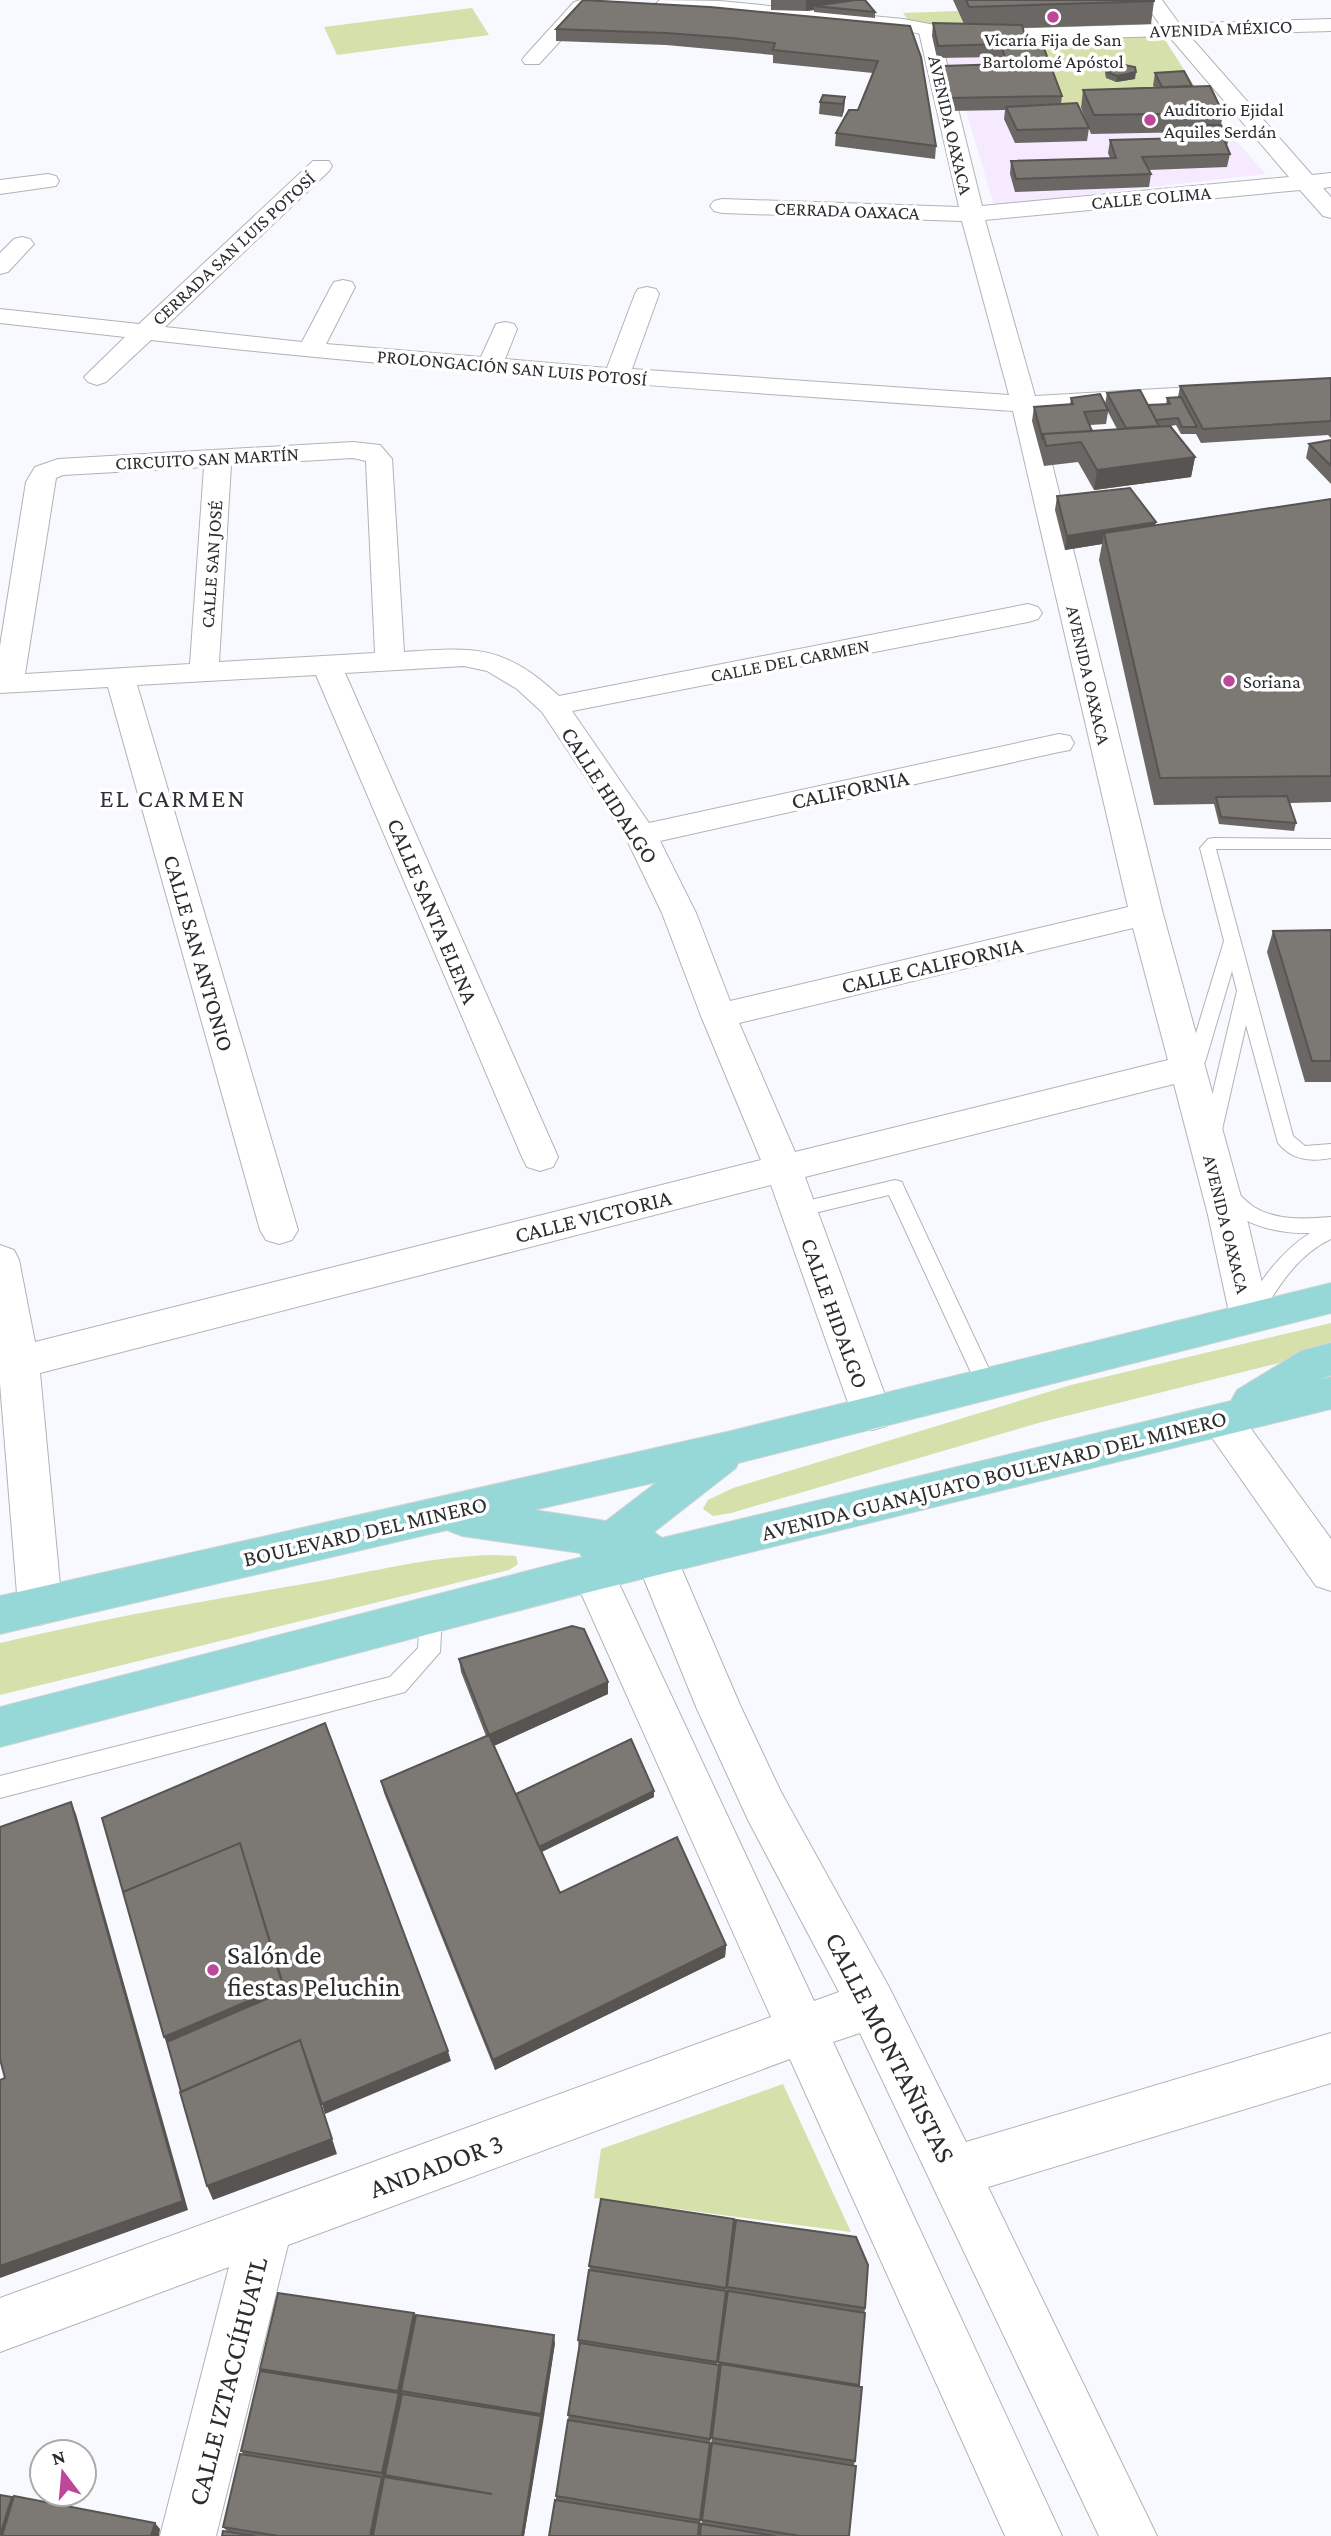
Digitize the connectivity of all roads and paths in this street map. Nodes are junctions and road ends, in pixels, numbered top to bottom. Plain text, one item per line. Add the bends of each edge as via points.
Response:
1 (884, 0) edge
2 (1152, 0) edge
3 (606, 3) edge
4 (640, 4) edge
5 (902, 25) junction
6 (1329, 27) edge
7 (1174, 30) junction
8 (929, 32) junction
9 (532, 60) dead end
10 (321, 166) dead end
11 (1331, 180) edge
12 (48, 181) dead end
13 (1306, 182) junction
14 (0, 187) edge
15 (722, 206) dead end
16 (1331, 211) edge
17 (972, 214) junction
18 (22, 244) dead end
19 (0, 267) edge
20 (342, 287) dead end
21 (647, 294) dead end
22 (0, 316) edge
23 (505, 329) dead end
24 (145, 331) junction
25 (310, 350) junction
26 (490, 365) junction
27 (617, 376) junction
28 (97, 377) dead end
29 (1331, 387) edge
30 (1024, 404) junction
31 (218, 456) junction
32 (1028, 613) dead end
33 (390, 662) junction
34 (327, 665) junction
35 (204, 671) junction
36 (120, 677) junction
37 (4, 683) edge
38 (553, 706) junction
39 (1059, 743) dead end
40 (641, 835) junction
41 (1331, 844) edge
42 (1146, 914) junction
43 (1232, 941) junction
44 (1245, 990) junction
45 (718, 1016) junction
46 (1188, 1068) junction
47 (1331, 1152) edge
48 (540, 1157) dead end
49 (1213, 1166) junction
50 (784, 1170) junction
51 (798, 1210) junction
52 (1331, 1224) edge
53 (279, 1230) dead end
54 (1331, 1231) edge
55 (0, 1260) edge
56 (1331, 1298) edge
57 (1250, 1317) junction
58 (1331, 1359) edge
59 (10, 1365) edge
60 (987, 1386) junction
61 (1331, 1394) edge
62 (872, 1414) junction
63 (1222, 1420) junction
64 (731, 1448) junction
65 (439, 1515) junction
66 (602, 1556) junction
67 (656, 1557) junction
68 (1331, 1573) edge
69 (20, 1610) edge
70 (431, 1615) junction
71 (0, 1727) edge
72 (0, 1787) edge
73 (872, 2004) junction
74 (803, 2031) junction
75 (1331, 2058) edge
76 (953, 2172) junction
77 (266, 2227) junction
78 (0, 2325) edge
79 (188, 2536) edge
80 (1034, 2536) edge
81 (1129, 2536) edge

1 - 5 street
2 - 7 street
3 - 9 street via 581,6
4 - 5 street, AVENIDA MÉXICO
5 - 8 street, AVENIDA MÉXICO
6 - 7 street, AVENIDA MÉXICO
7 - 8 street, AVENIDA MÉXICO via 962,36
7 - 13 street
8 - 17 street, AVENIDA OAXACA
10 - 24 street, CERRADA SAN LUIS POTOSÍ
11 - 13 street, CALLE COLIMA
12 - 14 street
13 - 16 street
13 - 17 street, CALLE COLIMA
15 - 17 street, CERRADA OAXACA
17 - 30 street, AVENIDA OAXACA
18 - 19 street
20 - 25 street
21 - 27 street
22 - 24 street, PROLONGACIÓN SAN LUIS POTOSÍ
23 - 26 street
24 - 25 street, PROLONGACIÓN SAN LUIS POTOSÍ
24 - 28 street, CERRADA SAN LUIS POTOSÍ
25 - 26 street, PROLONGACIÓN SAN LUIS POTOSÍ
26 - 27 street, PROLONGACIÓN SAN LUIS POTOSÍ
27 - 30 street, PROLONGACIÓN SAN LUIS POTOSÍ
29 - 30 street, PROLONGACIÓN SAN LUIS POTOSÍ
30 - 42 street, AVENIDA OAXACA
31 - 33 street, CIRCUITO SAN MARTÍN via 371,451 379,459
31 - 35 street, CALLE SAN JOSÉ
31 - 37 street, CIRCUITO SAN MARTÍN via 58,467 45,472
32 - 38 street, CALLE DEL CARMEN
33 - 34 street, CALLE HIDALGO
33 - 38 street, CALLE HIDALGO via 464,657 497,664
34 - 35 street, CALLE HIDALGO
34 - 48 street, CALLE SANTA ELENA
35 - 36 street, CALLE HIDALGO
36 - 37 street, CALLE HIDALGO
36 - 53 street, CALLE SAN ANTONIO
38 - 40 street, CALLE HIDALGO
39 - 40 street, CALIFORNIA
40 - 45 street, CALLE HIDALGO via 679,913
41 - 43 lane via 1214,844 1208,848
42 - 45 street, CALLE CALIFORNIA
42 - 46 street, AVENIDA OAXACA
43 - 44 lane
43 - 46 lane via 1196,1062
44 - 47 lane via 1284,1138 1303,1154
44 - 49 lane
45 - 50 street, CALLE HIDALGO
46 - 49 street, AVENIDA OAXACA
46 - 50 street, CALLE VICTORIA
49 - 52 lane via 1235,1203 1256,1218 1293,1225
49 - 57 street, AVENIDA OAXACA
50 - 51 street, CALLE HIDALGO
50 - 59 street, CALLE VICTORIA
51 - 60 lane via 895,1187
51 - 62 street, CALLE HIDALGO
54 - 57 lane via 1292,1255
55 - 59 street
56 - 57 main road
57 - 60 main road
58 - 63 main road via 1315,1363
59 - 69 street
60 - 62 main road
61 - 63 main road, AVENIDA GUANAJUATO BOULEVARD DEL MINERO
62 - 64 main road
63 - 67 main road, AVENIDA GUANAJUATO BOULEVARD DEL MINERO
63 - 68 street
64 - 65 main road, BOULEVARD DEL MINERO
64 - 66 main road
65 - 66 main road
65 - 69 main road, BOULEVARD DEL MINERO
66 - 67 main road
66 - 70 main road
66 - 74 street
67 - 73 street, CALLE MONTAÑISTAS via 765,1807
70 - 71 main road
70 - 72 lane via 429,1652 397,1685
73 - 74 street, ANDADOR 3
73 - 76 street, CALLE MONTAÑISTAS
74 - 77 street, ANDADOR 3
74 - 80 street
75 - 76 street
76 - 81 street, CALLE MONTAÑISTAS
77 - 78 street, ANDADOR 3
77 - 79 street, CALLE IZTACCÍHUATL

